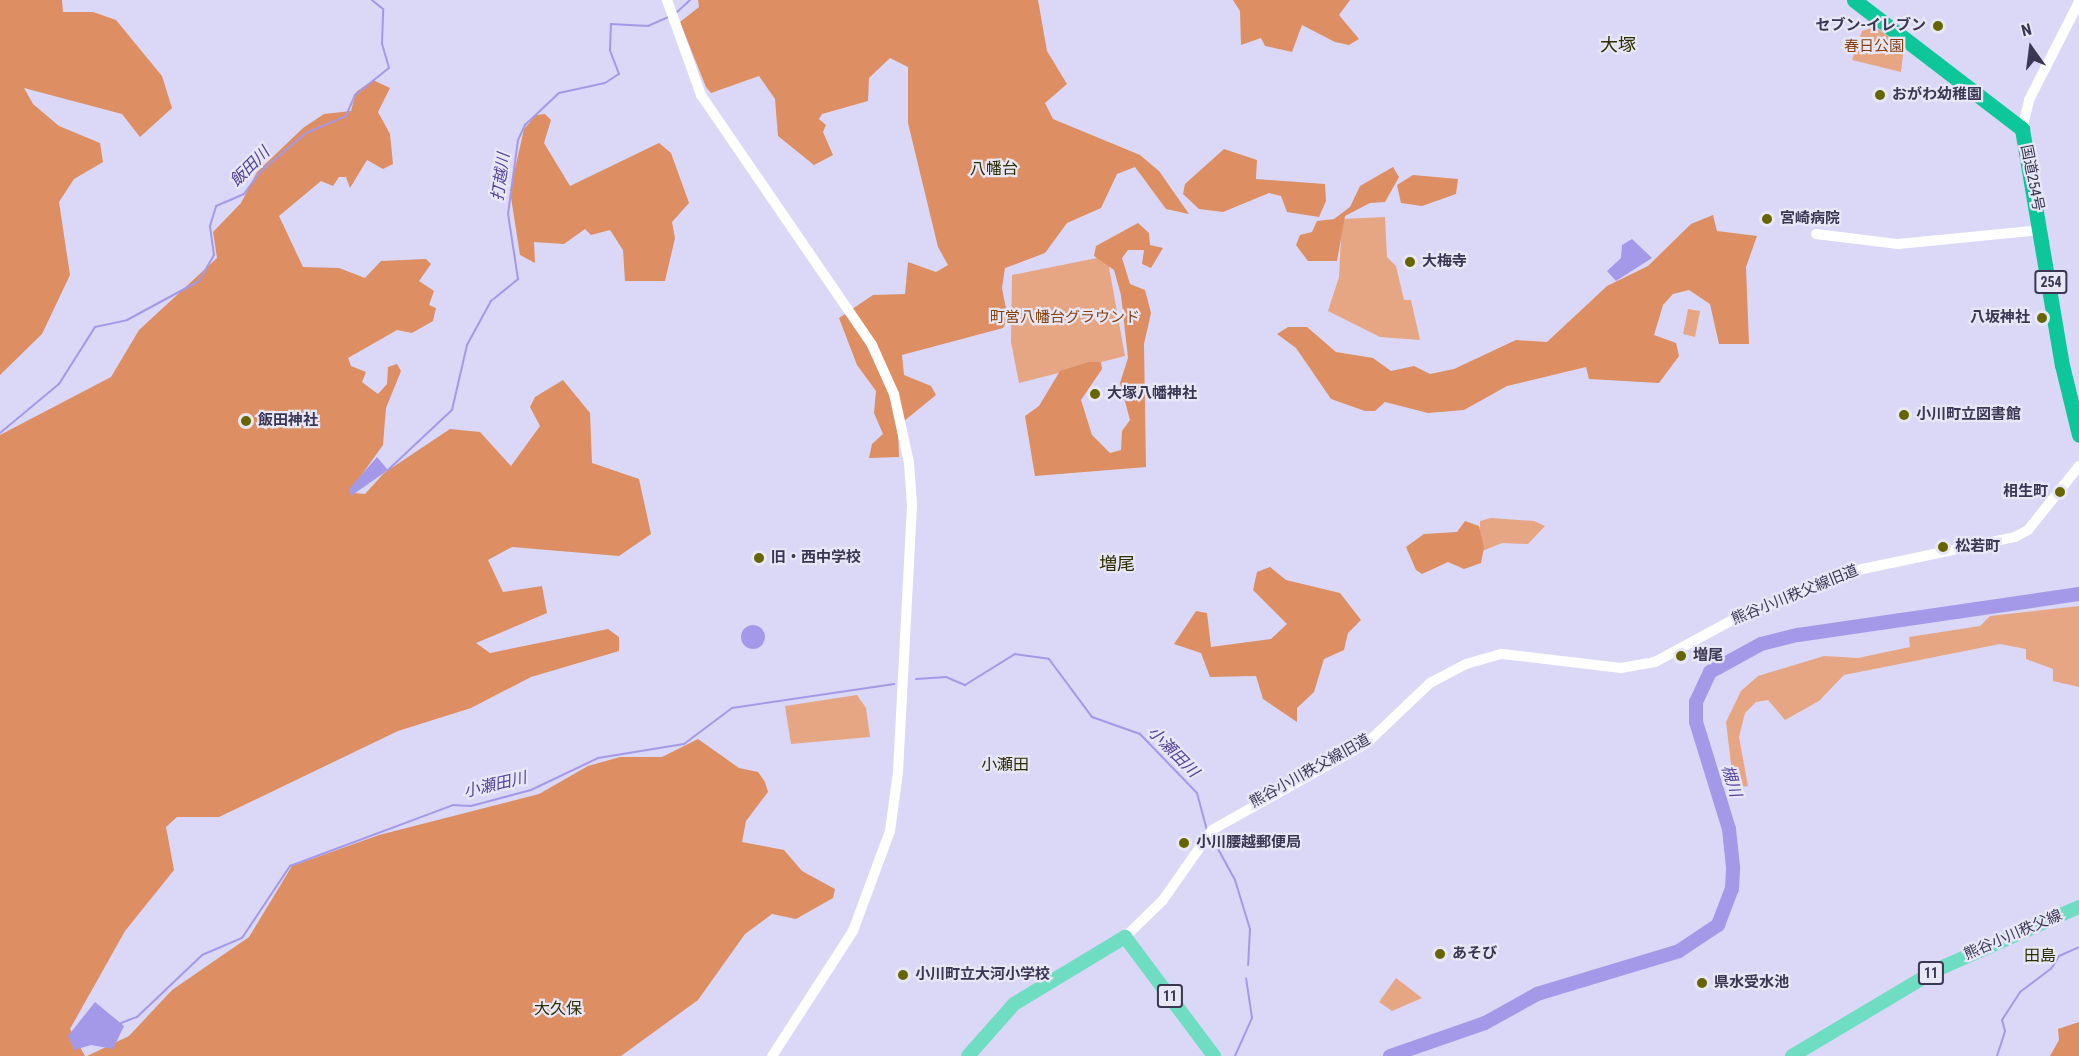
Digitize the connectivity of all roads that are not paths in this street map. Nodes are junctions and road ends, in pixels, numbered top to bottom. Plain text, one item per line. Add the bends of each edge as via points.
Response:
1 (667, 0) edge
2 (1854, 0) edge
3 (2079, 2) edge
4 (2022, 129) junction
5 (2042, 230) junction
6 (1816, 234) dead end
7 (2079, 435) edge
8 (2079, 466) edge
9 (2079, 907) edge
10 (1125, 937) junction
11 (772, 1056) edge
12 (968, 1056) edge
13 (1214, 1056) edge
14 (1792, 1056) edge

1 - 11 street via 701,95 872,345 894,394 909,464 898,772 890,831 853,931
2 - 4 highway, 国道254号
3 - 4 street via 2029,100
4 - 5 highway, 国道254号 / 254
5 - 6 street via 1898,244
5 - 7 highway, 国道254号 / 254 via 2062,365
8 - 10 street, 熊谷小川秩父線旧道 via 2028,530 2015,537 1853,571 1736,618 1655,662 1621,668 1502,654 1466,664 1430,682 1372,739 1212,830 1163,900
9 - 14 main road, 熊谷小川秩父線 / 11 via 1936,970
10 - 12 main road via 1014,1004
10 - 13 main road, 11

